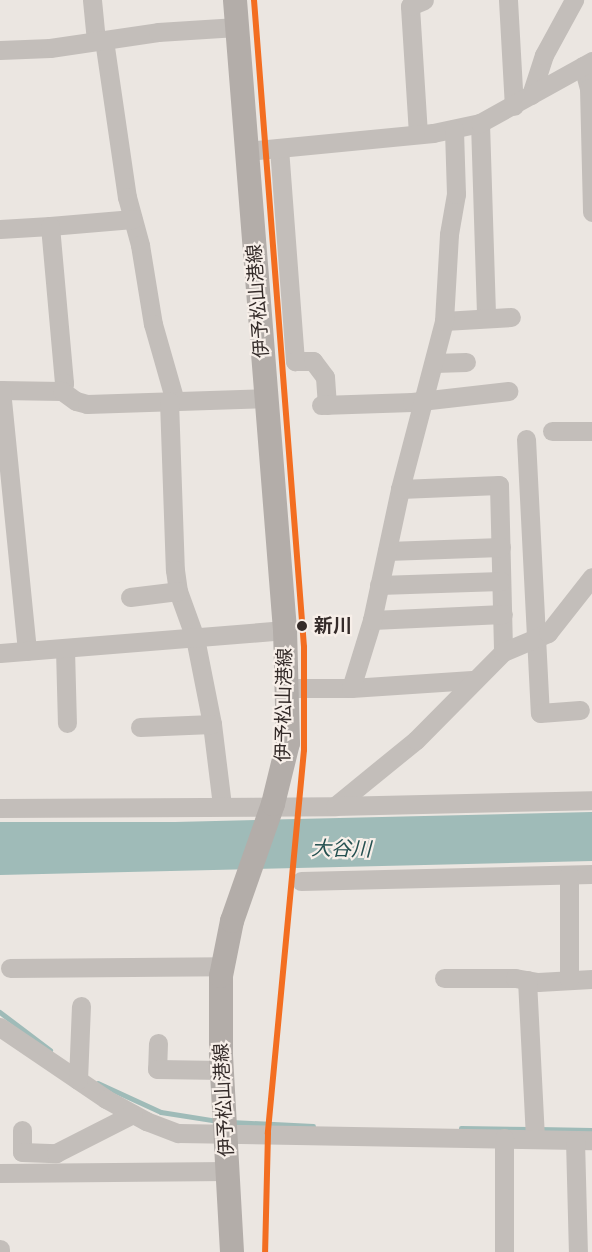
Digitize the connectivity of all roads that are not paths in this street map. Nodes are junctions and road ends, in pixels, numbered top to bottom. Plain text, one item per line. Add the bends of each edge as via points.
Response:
1 (92, 0) edge
2 (235, 0) edge
3 (424, 0) edge
4 (508, 0) edge
5 (574, 0) edge
6 (237, 27) junction
7 (100, 41) junction
8 (0, 50) edge
9 (588, 64) edge
10 (531, 95) junction
11 (514, 106) junction
12 (480, 123) junction
13 (454, 130) junction
14 (418, 134) junction
15 (279, 148) junction
16 (247, 151) junction
17 (592, 212) edge
18 (133, 219) junction
19 (50, 226) junction
20 (0, 229) edge
21 (511, 317) dead end
22 (486, 318) junction
23 (444, 321) junction
24 (466, 362) dead end
25 (434, 363) junction
26 (0, 390) edge
27 (62, 391) junction
28 (508, 392) dead end
29 (265, 398) junction
30 (424, 400) junction
31 (172, 401) junction
32 (552, 431) dead end
33 (592, 431) edge
34 (526, 439) dead end
35 (400, 489) junction
36 (500, 547) junction
37 (387, 551) junction
38 (592, 577) edge
39 (501, 580) junction
40 (379, 584) junction
41 (178, 591) junction
42 (130, 597) dead end
43 (503, 614) junction
44 (372, 620) junction
45 (285, 630) junction
46 (194, 638) junction
47 (536, 638) junction
48 (65, 648) junction
49 (27, 651) junction
50 (503, 652) junction
51 (0, 653) edge
52 (472, 680) junction
53 (288, 688) junction
54 (351, 688) junction
55 (580, 710) dead end
56 (67, 723) dead end
57 (212, 724) junction
58 (140, 727) dead end
59 (592, 800) edge
60 (222, 805) junction
61 (335, 806) junction
62 (0, 808) edge
63 (272, 808) junction
64 (592, 874) edge
65 (569, 875) junction
66 (301, 881) dead end
67 (222, 966) junction
68 (10, 968) dead end
69 (444, 978) dead end
70 (569, 979) junction
71 (592, 979) edge
72 (526, 980) junction
73 (80, 1006) dead end
74 (0, 1027) edge
75 (158, 1043) dead end
76 (222, 1070) junction
77 (78, 1080) junction
78 (132, 1114) junction
79 (22, 1130) dead end
80 (225, 1132) junction
81 (504, 1138) junction
82 (536, 1139) junction
83 (584, 1140) edge
84 (227, 1171) junction
85 (0, 1173) edge
86 (232, 1252) edge
87 (504, 1252) edge
88 (578, 1252) edge

1 - 7 street
2 - 6 main road, 伊予松山港線
3 - 14 street via 410,6
4 - 11 street
5 - 10 street via 544,55
6 - 7 street via 158,32
6 - 16 main road, 伊予松山港線
7 - 8 street
7 - 18 street
9 - 10 street
9 - 17 street
10 - 11 street
11 - 12 street
12 - 13 street
12 - 22 street
13 - 14 street
13 - 23 street via 456,194 449,234
14 - 15 street
15 - 16 street
15 - 30 street via 295,361 313,361 325,376 324,405
16 - 29 main road, 伊予松山港線
18 - 19 street
18 - 31 street
19 - 20 street
19 - 27 street via 64,382
21 - 22 street
22 - 23 street
23 - 25 street
24 - 25 street
25 - 30 street
26 - 27 street
26 - 49 street
27 - 31 street via 76,402 87,404
28 - 30 street
29 - 31 street
29 - 45 main road, 伊予松山港線
30 - 35 street
31 - 41 street via 173,556
32 - 33 street
34 - 47 street
35 - 36 street via 499,485
35 - 37 street
36 - 37 street
36 - 39 street
37 - 40 street
38 - 47 street via 548,633
39 - 40 street
39 - 43 street
40 - 44 street
41 - 42 street
41 - 46 street
43 - 44 street
43 - 50 street
44 - 54 street
45 - 46 street
45 - 53 main road, 伊予松山港線
46 - 48 street
46 - 57 street
47 - 50 street
47 - 55 street via 540,712
48 - 49 street
48 - 56 street
49 - 51 street
50 - 52 street
52 - 54 street
52 - 61 street via 416,740
53 - 54 street
53 - 63 main road, 伊予松山港線 via 288,743
57 - 58 street
57 - 60 street
59 - 61 street
60 - 62 street
60 - 63 street
61 - 63 street
63 - 67 main road, 伊予松山港線 via 246,879
64 - 65 street
65 - 66 street
65 - 70 street
67 - 68 street
67 - 76 main road, 伊予松山港線
69 - 72 street
70 - 71 street
70 - 72 street
72 - 82 street
73 - 77 street
74 - 77 street
75 - 76 street via 158,1069
76 - 80 main road, 伊予松山港線
77 - 78 street
78 - 79 street via 56,1153 22,1152
78 - 80 street via 178,1132
80 - 81 street
80 - 84 main road, 伊予松山港線
81 - 82 street
81 - 87 street
82 - 83 street
83 - 88 street
84 - 85 street
84 - 86 main road, 伊予松山港線

